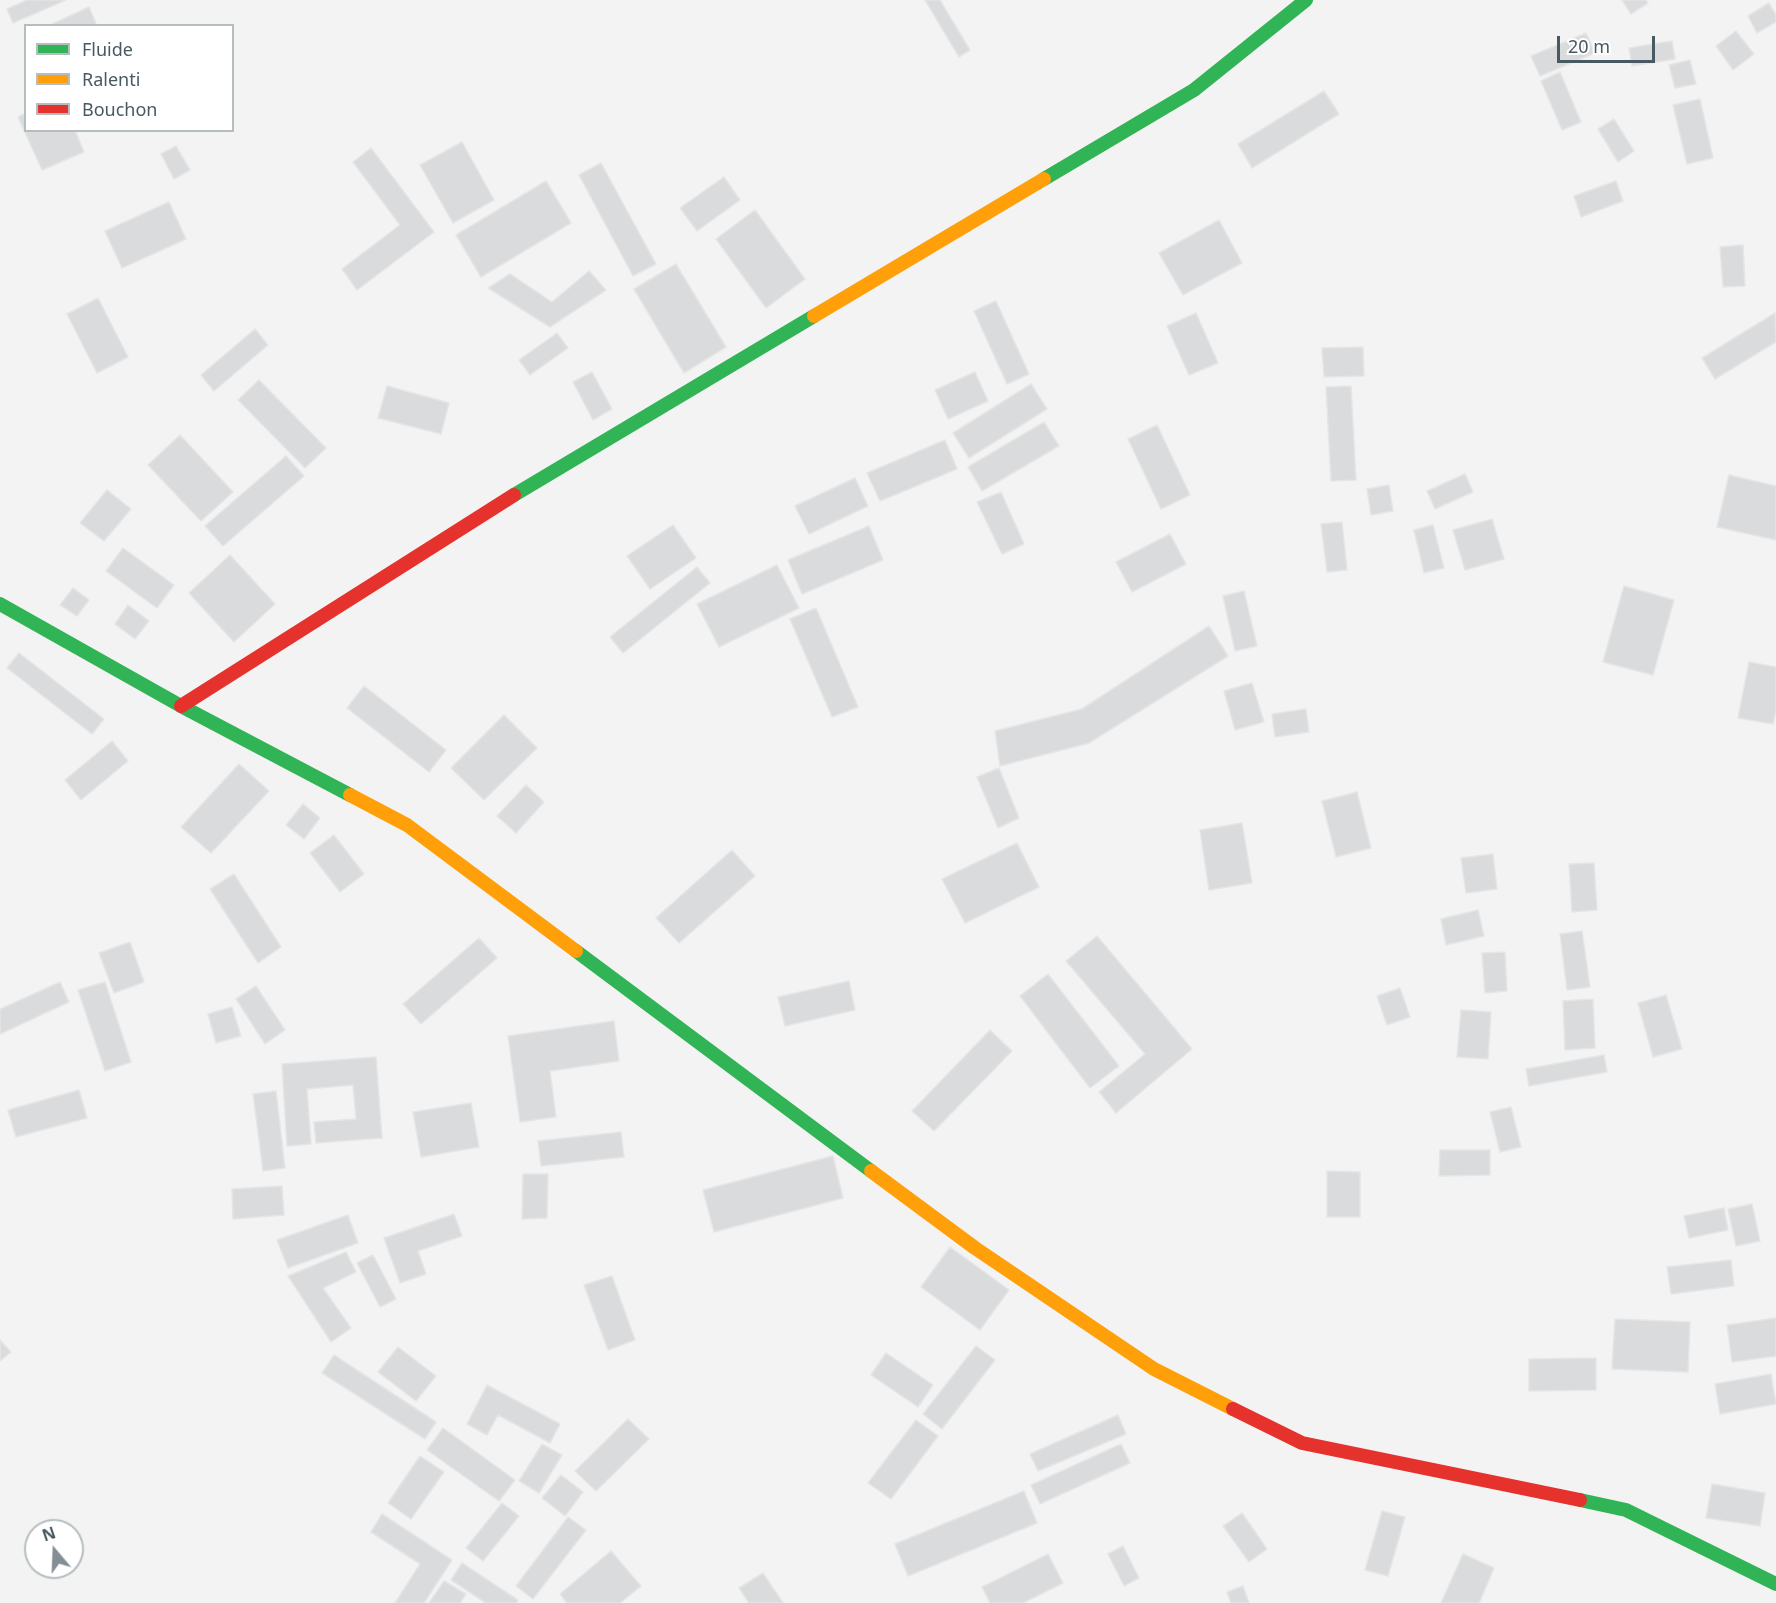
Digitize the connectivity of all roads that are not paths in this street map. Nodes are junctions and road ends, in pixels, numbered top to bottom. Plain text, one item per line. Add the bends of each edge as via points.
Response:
1 (1306, 0) edge
2 (0, 604) edge
3 (181, 706) junction
4 (1776, 1584) edge

1 - 3 street via 1194,90 484,513
2 - 3 street
3 - 4 street via 407,825 975,1248 1154,1369 1302,1443 1626,1510

